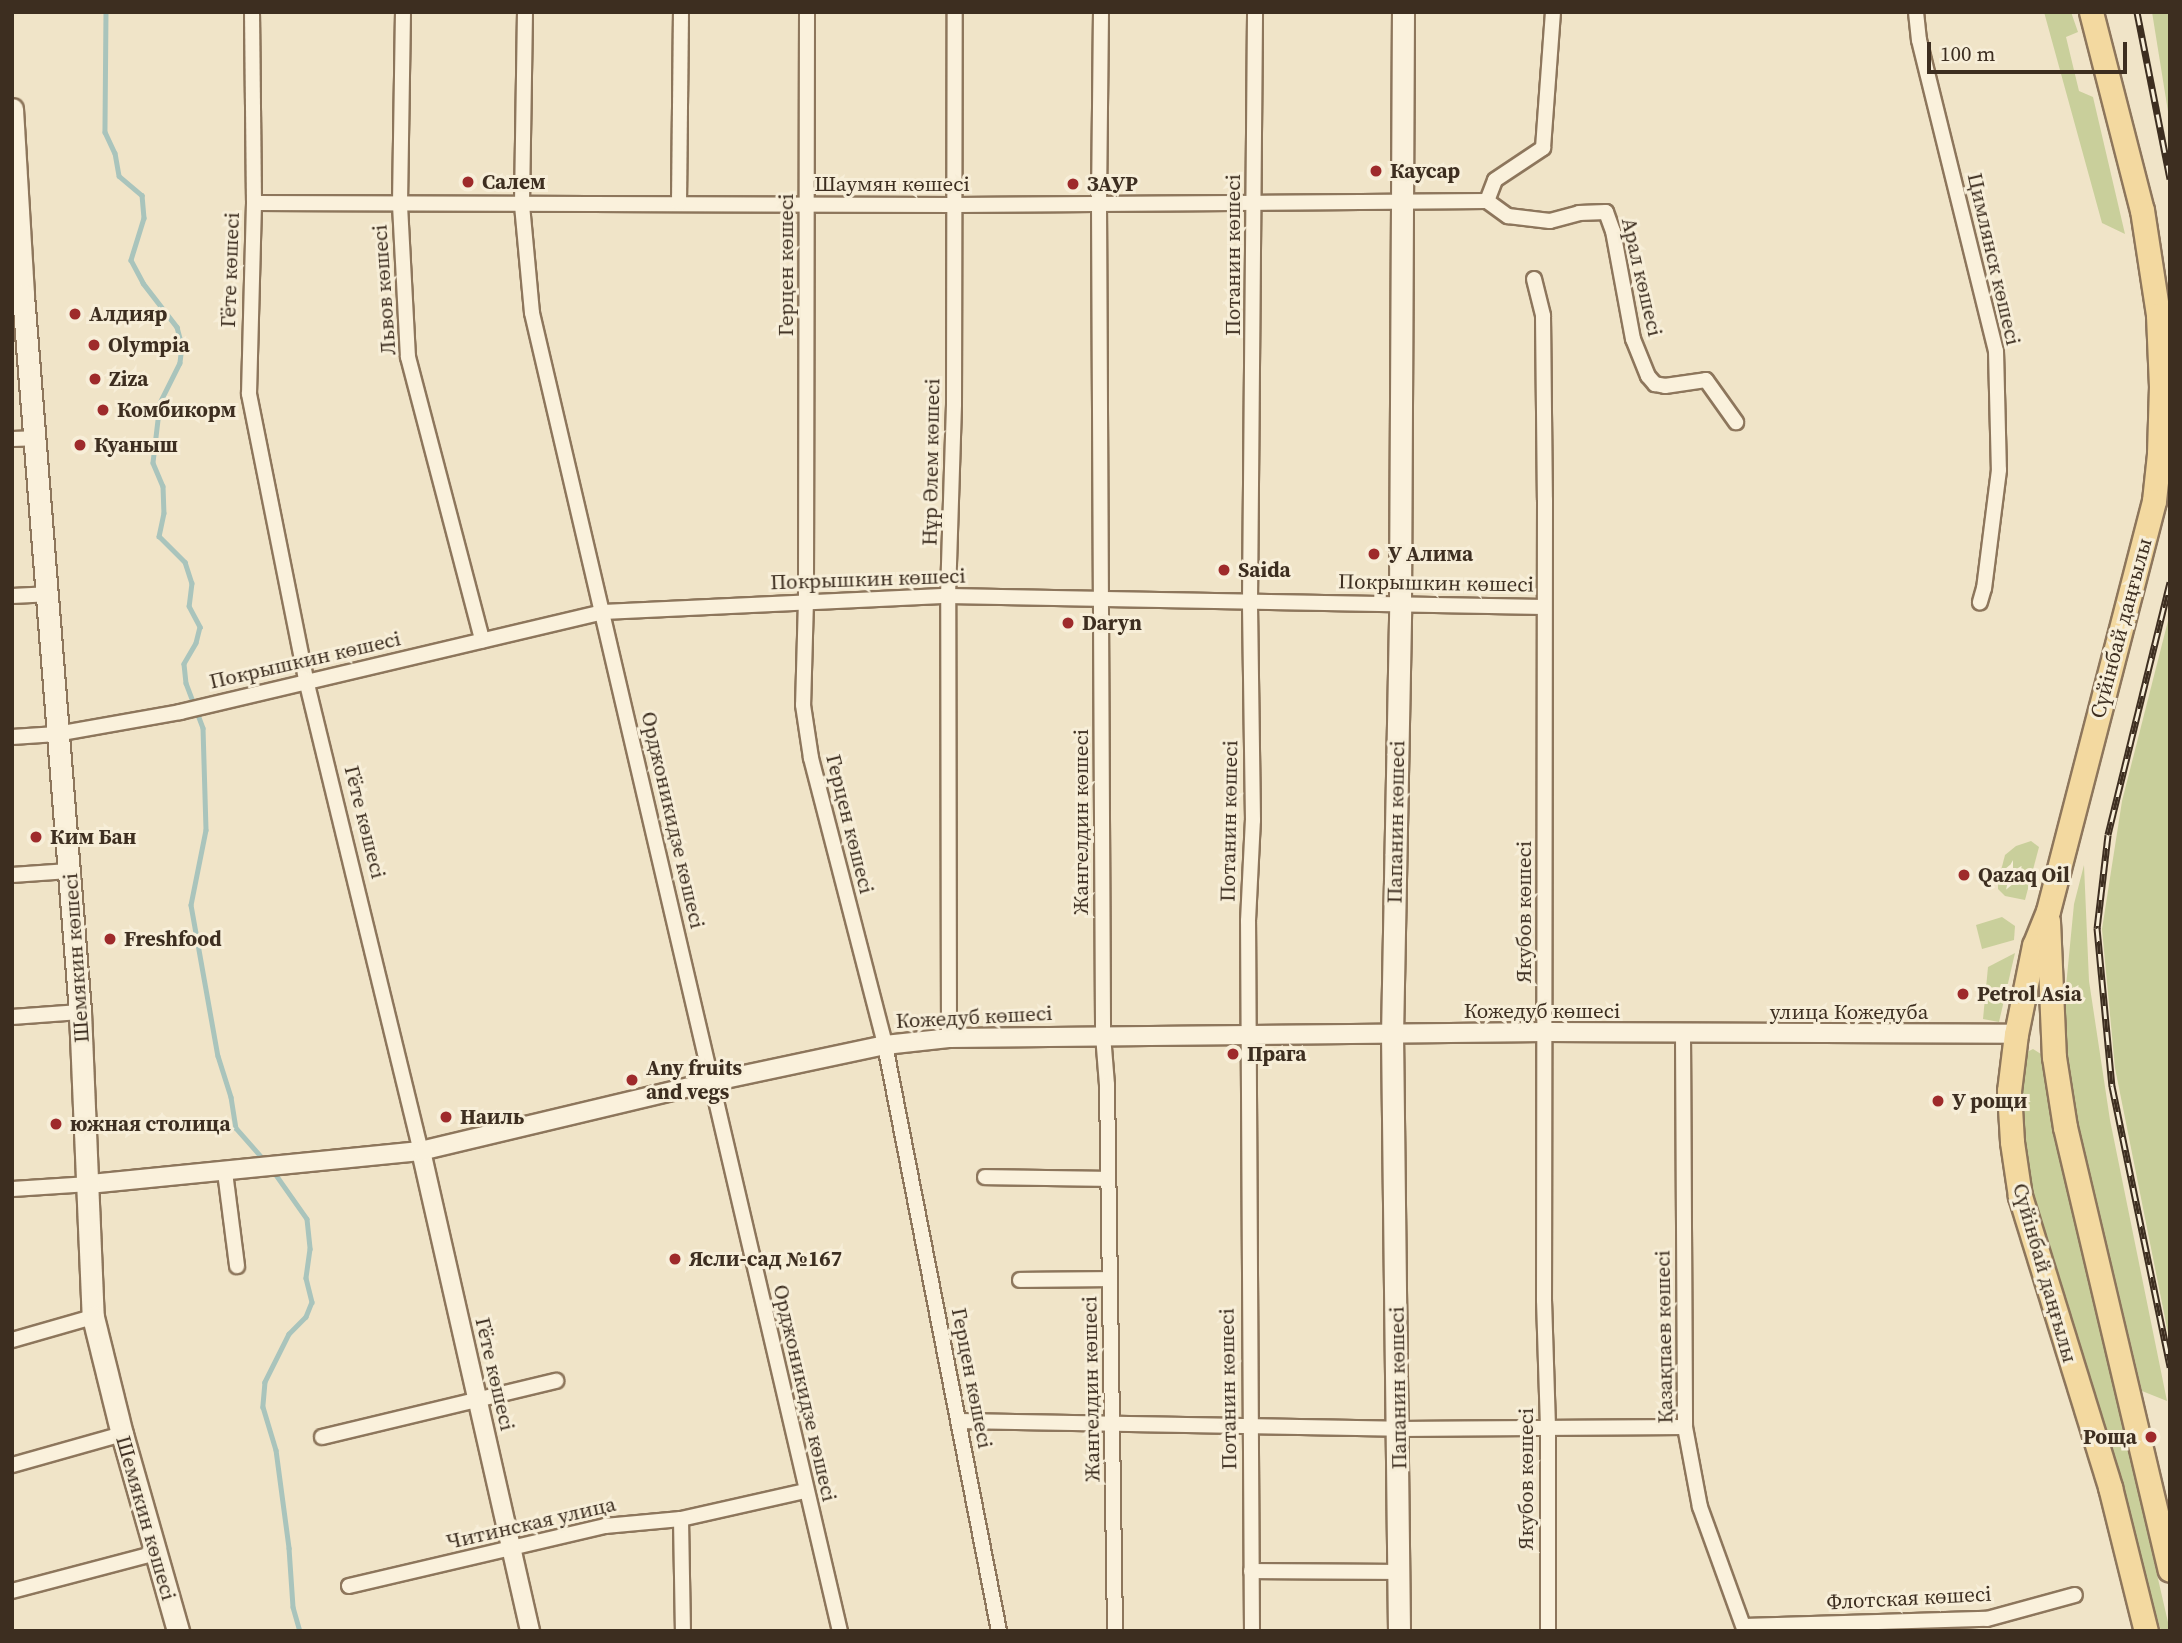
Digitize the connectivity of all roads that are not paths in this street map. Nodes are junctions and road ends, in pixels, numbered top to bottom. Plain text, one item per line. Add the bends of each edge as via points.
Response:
1 (252, 12) edge
2 (403, 12) edge
3 (525, 12) edge
4 (681, 12) edge
5 (807, 12) edge
6 (955, 12) edge
7 (1101, 12) edge
8 (1255, 12) edge
9 (1404, 12) edge
10 (1553, 12) edge
11 (1916, 12) edge
12 (2091, 12) edge
13 (12, 109) edge
14 (13, 146) edge
15 (1488, 201) junction
16 (1403, 202) junction
17 (254, 203) junction
18 (679, 203) junction
19 (1099, 204) junction
20 (1254, 204) junction
21 (400, 205) junction
22 (522, 205) junction
23 (807, 205) junction
24 (956, 205) junction
25 (1534, 279) dead end
26 (18, 295) edge
27 (1736, 422) dead end
28 (35, 438) junction
29 (12, 439) edge
30 (47, 594) junction
31 (12, 596) edge
32 (948, 596) junction
33 (806, 600) junction
34 (1100, 600) junction
35 (1250, 601) junction
36 (1400, 602) junction
37 (1980, 603) dead end
38 (1544, 607) junction
39 (603, 612) junction
40 (482, 640) junction
41 (306, 680) junction
42 (57, 734) junction
43 (12, 737) edge
44 (69, 870) junction
45 (12, 875) edge
46 (2048, 911) junction
47 (80, 1012) junction
48 (12, 1017) edge
49 (1545, 1032) junction
50 (1683, 1034) junction
51 (2016, 1034) junction
52 (1103, 1035) junction
53 (1250, 1035) junction
54 (1392, 1035) junction
55 (949, 1038) junction
56 (885, 1045) junction
57 (711, 1082) junction
58 (421, 1151) junction
59 (225, 1172) junction
60 (985, 1177) dead end
61 (1107, 1179) junction
62 (90, 1184) junction
63 (12, 1189) edge
64 (237, 1266) dead end
65 (1020, 1279) dead end
66 (1110, 1279) junction
67 (93, 1317) junction
68 (12, 1340) edge
69 (556, 1381) dead end
70 (477, 1399) junction
71 (959, 1421) junction
72 (1113, 1423) junction
73 (1250, 1424) junction
74 (1685, 1427) junction
75 (1548, 1428) junction
76 (1399, 1429) junction
77 (122, 1434) junction
78 (322, 1437) dead end
79 (12, 1465) edge
80 (805, 1491) junction
81 (681, 1519) junction
82 (510, 1550) junction
83 (156, 1552) junction
84 (2170, 1570) edge
85 (1251, 1571) junction
86 (1399, 1572) junction
87 (349, 1586) dead end
88 (12, 1591) edge
89 (2075, 1595) dead end
90 (1744, 1628) edge
91 (178, 1631) edge
92 (530, 1631) edge
93 (683, 1631) edge
94 (840, 1631) edge
95 (999, 1631) edge
96 (1115, 1631) edge
97 (1252, 1631) edge
98 (1399, 1631) edge
99 (1548, 1631) edge
100 (2146, 1631) edge

1 - 17 street, Гёте көшесі
2 - 21 street, Львов көшесі
3 - 22 street, Орджоникидзе көшесі
4 - 18 street
5 - 23 street, Герцен көшесі
6 - 24 street, Нұр Әлем көшесі
7 - 19 street, Жангелдин көшесі
8 - 20 street, Потанин көшесі
9 - 16 main road, Папанин көшесі
10 - 15 street via 1543,148 1495,180
11 - 37 street, Цимлянск көшесі via 1919,40 1996,351 1999,470
12 - 46 main road, Сүйінбай даңғылы via 2142,210 2158,315 2159,454 2154,501
13 - 14 main road, Шемякин көшесі
14 - 26 main road, Шемякин көшесі
15 - 16 street, Шаумян көшесі
15 - 27 street, Арал көшесі via 1508,216 1550,221 1606,212 1633,339 1648,376 1665,386 1706,380
16 - 20 street, Шаумян көшесі
16 - 36 main road, Папанин көшесі
17 - 21 street, Шаумян көшесі
17 - 41 street, Гёте көшесі via 249,394
18 - 22 street, Шаумян көшесі
18 - 23 street, Шаумян көшесі
19 - 20 street, Шаумян көшесі
19 - 24 street, Шаумян көшесі
19 - 34 street, Жангелдин көшесі
20 - 35 street, Потанин көшесі
21 - 22 street, Шаумян көшесі
21 - 40 street, Львов көшесі via 408,357
22 - 39 street, Орджоникидзе көшесі via 531,313
23 - 24 street, Шаумян көшесі
23 - 33 street, Герцен көшесі
24 - 32 street, Нұр Әлем көшесі
25 - 38 street, Якубов көшесі via 1543,316
26 - 28 main road, Шемякин көшесі
28 - 29 street
28 - 30 main road, Шемякин көшесі
30 - 31 street
30 - 42 main road, Шемякин көшесі
32 - 33 street, Покрышкин көшесі
32 - 34 street, Покрышкин көшесі
32 - 55 street, Нұр Әлем көшесі
33 - 39 street, Покрышкин көшесі
33 - 56 street, Герцен көшесі via 803,705 811,758
34 - 35 street, Покрышкин көшесі
34 - 52 street, Жангелдин көшесі
35 - 36 street, Покрышкин көшесі
35 - 53 street, Потанин көшесі
36 - 38 street, Покрышкин көшесі
36 - 54 main road, Папанин көшесі
38 - 49 street, Якубов көшесі
39 - 40 street, Покрышкин көшесі
39 - 57 street, Орджоникидзе көшесі
40 - 41 street, Покрышкин көшесі
41 - 42 street, Покрышкин көшесі via 187,710
41 - 58 street, Гёте көшесі
42 - 43 street, Покрышкин көшесі
42 - 44 main road, Шемякин көшесі
44 - 45 street
44 - 47 main road, Шемякин көшесі
46 - 51 main road, Сүйінбай даңғылы via 2034,945
46 - 84 main road, Сүйінбай даңғылы via 2054,1057 2065,1127
47 - 48 street
47 - 62 main road, Шемякин көшесі
49 - 50 street, Кожедуб көшесі
49 - 54 street, Кожедуб көшесі
49 - 75 street, Якубов көшесі
50 - 51 street, улица Кожедуба
50 - 74 street, Қазақпаев көшесі
51 - 100 main road, Сүйінбай даңғылы via 2009,1091 2020,1196 2110,1487
52 - 53 street, Кожедуб көшесі
52 - 55 street, Кожедуб көшесі
52 - 61 street, Жангелдин көшесі
53 - 54 street, Кожедуб көшесі
53 - 73 street, Потанин көшесі
54 - 76 main road, Папанин көшесі
55 - 56 street, Кожедуб көшесі
56 - 57 street, Кожедуб көшесі
56 - 71 street, Герцен көшесі
57 - 58 street, Кожедуб көшесі
57 - 80 street, Орджоникидзе көшесі
58 - 59 street, Кожедуб көшесі
58 - 70 street, Гёте көшесі
59 - 62 street
59 - 64 street
60 - 61 street
61 - 66 street, Жангелдин көшесі
62 - 63 street
62 - 67 main road, Шемякин көшесі
65 - 66 street
66 - 72 street, Жангелдин көшесі
67 - 68 street
67 - 77 main road, Шемякин көшесі
69 - 70 street
70 - 78 street
70 - 82 street, Гёте көшесі
71 - 72 street
71 - 95 street, Герцен көшесі
72 - 73 street
72 - 96 street, Жангелдин көшесі
73 - 76 street
73 - 85 street, Потанин көшесі
74 - 75 street
74 - 90 street, Қазақпаев көшесі via 1700,1507
75 - 76 street
75 - 99 street, Якубов көшесі
76 - 86 main road, Папанин көшесі
77 - 79 street
77 - 83 main road, Шемякин көшесі
80 - 81 street, Читинская улица
80 - 94 street, Орджоникидзе көшесі
81 - 82 street, Читинская улица via 605,1525
81 - 93 street
82 - 87 street, Читинская улица
82 - 92 street, Гёте көшесі
83 - 88 street
83 - 91 main road, Шемякин көшесі
85 - 86 street
85 - 97 street, Потанин көшесі
86 - 98 main road, Папанин көшесі
89 - 90 street, Флотская көшесі via 1987,1619

